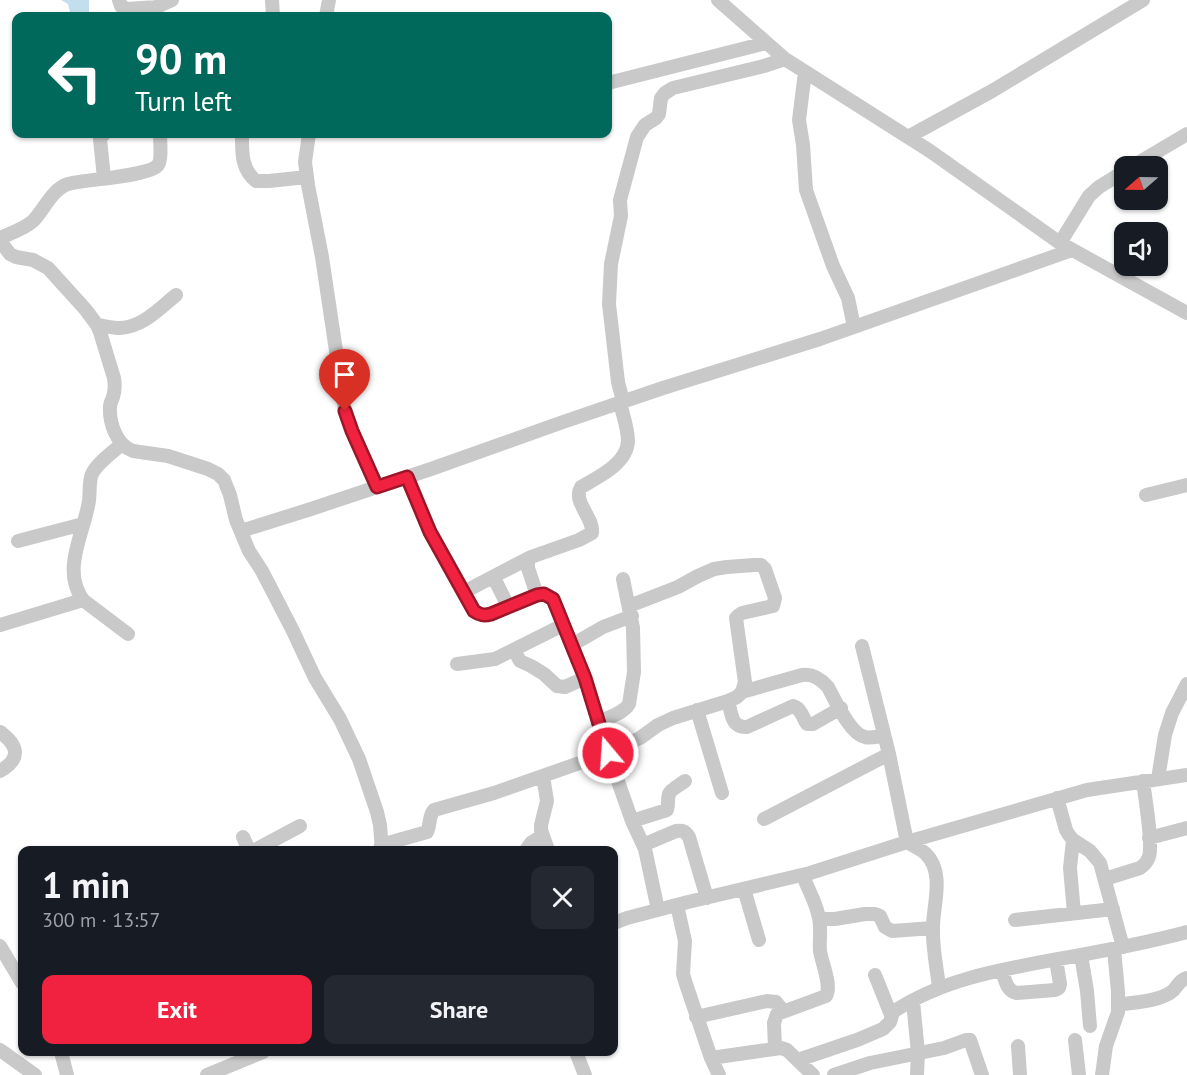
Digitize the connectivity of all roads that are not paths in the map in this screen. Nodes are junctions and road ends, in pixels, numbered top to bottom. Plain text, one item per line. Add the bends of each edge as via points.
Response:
1 (119, 0) edge
2 (172, 0) edge
3 (718, 0) edge
4 (1143, 0) edge
5 (157, 12) edge
6 (766, 43) junction
7 (785, 59) junction
8 (806, 72) junction
9 (612, 82) edge
10 (1187, 134) edge
11 (909, 137) junction
12 (101, 138) edge
13 (160, 138) edge
14 (242, 138) edge
15 (308, 138) edge
16 (1150, 156) edge
17 (307, 177) junction
18 (105, 178) junction
19 (1114, 178) edge
20 (0, 239) edge
21 (1066, 246) junction
22 (177, 295) dead end
23 (1183, 306) edge
24 (97, 325) junction
25 (854, 327) junction
26 (622, 402) junction
27 (122, 444) junction
28 (407, 477) junction
29 (1187, 485) edge
30 (377, 487) junction
31 (1146, 495) dead end
32 (84, 524) junction
33 (241, 531) junction
34 (18, 541) dead end
35 (531, 557) junction
36 (494, 578) junction
37 (622, 579) dead end
38 (464, 592) junction
39 (537, 595) junction
40 (83, 600) junction
41 (508, 606) junction
42 (630, 611) junction
43 (0, 625) edge
44 (563, 625) junction
45 (128, 634) dead end
46 (572, 645) junction
47 (862, 646) dead end
48 (514, 650) junction
49 (457, 664) dead end
50 (585, 678) junction
51 (1187, 684) edge
52 (742, 692) junction
53 (728, 701) junction
54 (840, 708) junction
55 (697, 710) junction
56 (598, 722) junction
57 (0, 732) edge
58 (884, 735) junction
59 (608, 753) junction
60 (889, 754) junction
61 (0, 771) edge
62 (1187, 775) edge
63 (543, 776) junction
64 (1158, 779) junction
65 (686, 781) dead end
66 (1143, 782) junction
67 (722, 793) dead end
68 (1057, 798) junction
69 (764, 819) dead end
70 (632, 821) junction
71 (300, 826) dead end
72 (1187, 828) edge
73 (542, 836) junction
74 (243, 837) dead end
75 (1149, 838) junction
76 (1073, 840) junction
77 (907, 842) junction
78 (643, 845) junction
79 (247, 846) edge
80 (262, 846) edge
81 (382, 846) edge
82 (388, 846) edge
83 (529, 846) edge
84 (546, 846) edge
85 (803, 875) junction
86 (1105, 879) junction
87 (744, 889) junction
88 (707, 898) junction
89 (677, 905) junction
90 (1113, 909) junction
91 (658, 910) junction
92 (1074, 913) junction
93 (820, 919) junction
94 (1016, 920) dead end
95 (618, 921) edge
96 (933, 928) junction
97 (1187, 932) edge
98 (759, 940) dead end
99 (0, 946) edge
100 (1119, 948) junction
101 (1081, 955) junction
102 (1056, 960) junction
103 (1002, 970) junction
104 (876, 975) dead end
105 (18, 976) edge
106 (1187, 978) edge
107 (939, 988) junction
108 (913, 1001) junction
109 (1118, 1005) junction
110 (783, 1011) junction
111 (891, 1015) junction
112 (696, 1017) junction
113 (1090, 1026) dead end
114 (1075, 1040) dead end
115 (1018, 1046) dead end
116 (775, 1048) junction
117 (0, 1050) edge
118 (918, 1053) junction
119 (62, 1056) edge
120 (253, 1056) edge
121 (578, 1056) edge
122 (711, 1058) junction
123 (798, 1060) junction
124 (35, 1075) edge
125 (67, 1075) edge
126 (207, 1075) edge
127 (585, 1075) edge
128 (719, 1075) edge
129 (813, 1075) edge
130 (834, 1075) edge
131 (918, 1075) edge
132 (982, 1075) edge
133 (1020, 1075) edge
134 (1079, 1075) edge
135 (1102, 1075) edge

1 - 5 street via 128,9
2 - 5 street
3 - 6 street
4 - 11 street
6 - 7 street
6 - 9 street
7 - 8 street
7 - 26 street via 673,88 661,98 656,118 637,137 620,200 621,216 610,264 609,304
8 - 11 street
8 - 25 street via 799,120 806,190 848,298
10 - 16 street
11 - 21 street
12 - 18 street
13 - 18 street via 159,165 155,168
14 - 17 street via 246,171 263,181
15 - 17 street
17 - 30 street via 345,411
18 - 20 street via 66,184 27,226
19 - 21 street via 1089,196
20 - 24 street via 10,255 48,268
21 - 23 street
21 - 25 street
22 - 24 street via 137,324 121,328
24 - 27 street via 114,378 110,409 115,433
25 - 26 street
26 - 28 street
26 - 35 street via 628,442 625,453 615,465 578,491 592,533
27 - 32 street via 92,474
27 - 33 street via 133,451 168,456 218,474 227,487
28 - 30 street
28 - 38 street via 424,522
29 - 31 street
30 - 33 street
32 - 34 street
32 - 40 street via 73,577
33 - 81 street via 346,731 369,786
35 - 36 street
35 - 39 street via 527,564
36 - 38 street
36 - 41 street
37 - 42 street
38 - 41 street via 479,614 491,614
39 - 41 street
39 - 44 street via 553,599
40 - 43 street
40 - 45 street
42 - 46 street
42 - 52 street via 714,569 761,565 775,603 736,618 745,682
42 - 56 street via 634,672 629,704
44 - 46 street
44 - 48 street
46 - 50 street
47 - 58 street
48 - 49 street via 491,660
48 - 50 street via 520,661 557,686 565,687
50 - 56 street
51 - 64 street via 1172,714
52 - 53 street
52 - 54 street via 807,675 824,682
53 - 54 street via 734,723 739,727 792,706 798,708 807,724
53 - 55 street
54 - 58 street via 857,735
55 - 59 street via 658,725
55 - 67 street
56 - 59 street
57 - 61 street via 9,739 15,755 10,766
58 - 60 street
59 - 63 street
59 - 70 street
60 - 69 street
60 - 77 street
62 - 64 street
63 - 73 street via 547,801
63 - 82 street via 434,810 427,832
64 - 66 street
65 - 70 street via 671,791 667,810
66 - 68 street
66 - 75 street
68 - 76 street
68 - 77 street
70 - 78 street
71 - 80 street
72 - 75 street
73 - 83 street
73 - 84 street
74 - 79 street
75 - 86 street via 1150,854 1145,865
76 - 86 street via 1096,857
76 - 92 street via 1070,868
77 - 85 street
77 - 96 street via 929,857 935,874
78 - 88 street via 676,831 686,832
78 - 91 street
85 - 87 street
85 - 93 street
86 - 90 street
87 - 88 street
87 - 98 street
88 - 89 street
89 - 91 street
89 - 112 street via 685,941 683,974
90 - 92 street
90 - 100 street
91 - 95 street
92 - 94 street
93 - 96 street via 875,914 892,931
93 - 110 street via 820,950 828,992
96 - 107 street
97 - 100 street
99 - 105 street
100 - 101 street
100 - 109 street
101 - 102 street
101 - 113 street
102 - 103 street
102 - 103 street via 1060,984 1055,990 1012,992
103 - 107 street
104 - 111 street
106 - 109 street via 1163,996
107 - 108 street
108 - 111 street
108 - 118 street
109 - 135 street
110 - 112 street via 776,1002 767,1001
110 - 116 street via 775,1017
111 - 123 street via 883,1029
112 - 122 street
114 - 134 street
115 - 133 street
116 - 122 street
116 - 123 street via 787,1050
117 - 124 street
118 - 130 street
118 - 131 street
118 - 132 street via 970,1040
119 - 125 street
120 - 126 street
121 - 127 street
122 - 128 street
123 - 129 street

